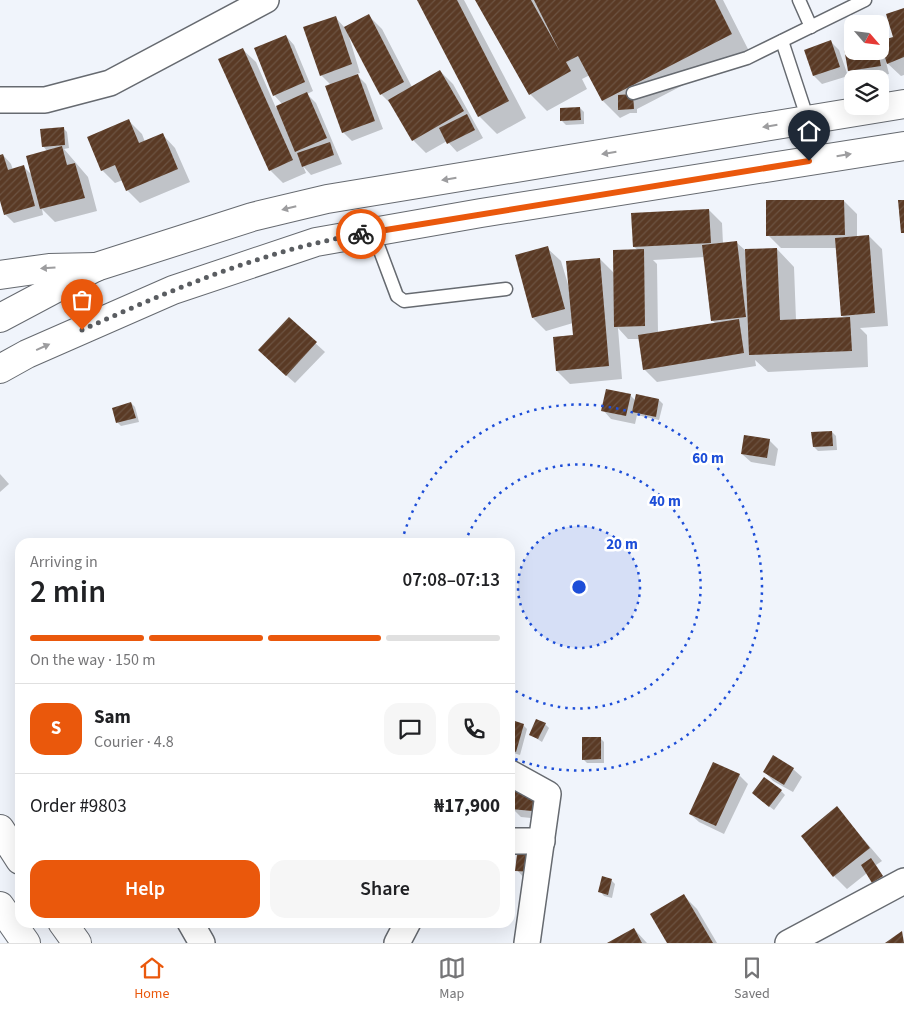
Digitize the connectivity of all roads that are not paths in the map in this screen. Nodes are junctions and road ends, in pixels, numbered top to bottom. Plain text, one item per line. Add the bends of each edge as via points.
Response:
1 (266, 0) edge
2 (799, 0) edge
3 (866, 0) edge
4 (811, 27) junction
5 (782, 42) junction
6 (633, 93) dead end
7 (0, 100) edge
8 (904, 104) edge
9 (808, 120) junction
10 (904, 146) edge
11 (373, 232) junction
12 (96, 267) junction
13 (0, 275) edge
14 (506, 289) dead end
15 (0, 318) edge
16 (0, 370) edge
17 (515, 776) edge
18 (0, 830) edge
19 (542, 840) junction
20 (515, 841) edge
21 (15, 852) edge
22 (904, 881) edge
23 (0, 906) edge
24 (15, 927) edge
25 (15, 928) edge
26 (66, 928) edge
27 (193, 928) edge
28 (405, 928) edge
29 (26, 943) edge
30 (77, 943) edge
31 (202, 943) edge
32 (397, 943) edge
33 (527, 943) edge
34 (788, 943) edge

1 - 7 street via 110,82 45,100
2 - 4 lane
3 - 4 lane
4 - 5 lane
5 - 6 lane via 748,58
5 - 9 lane
8 - 9 main road
9 -> 12 main road via 327,199 252,217
11 -> 10 main road
11 - 14 lane via 397,296 404,301
16 -> 11 main road via 27,354 173,290 316,242
12 -> 13 main road via 41,268
12 - 15 main road
17 - 19 street via 548,794
18 - 21 main road
19 - 20 street
19 - 33 street
22 - 34 street
23 - 24 main road
25 - 29 main road
26 - 30 main road
27 - 31 street
28 - 32 street

